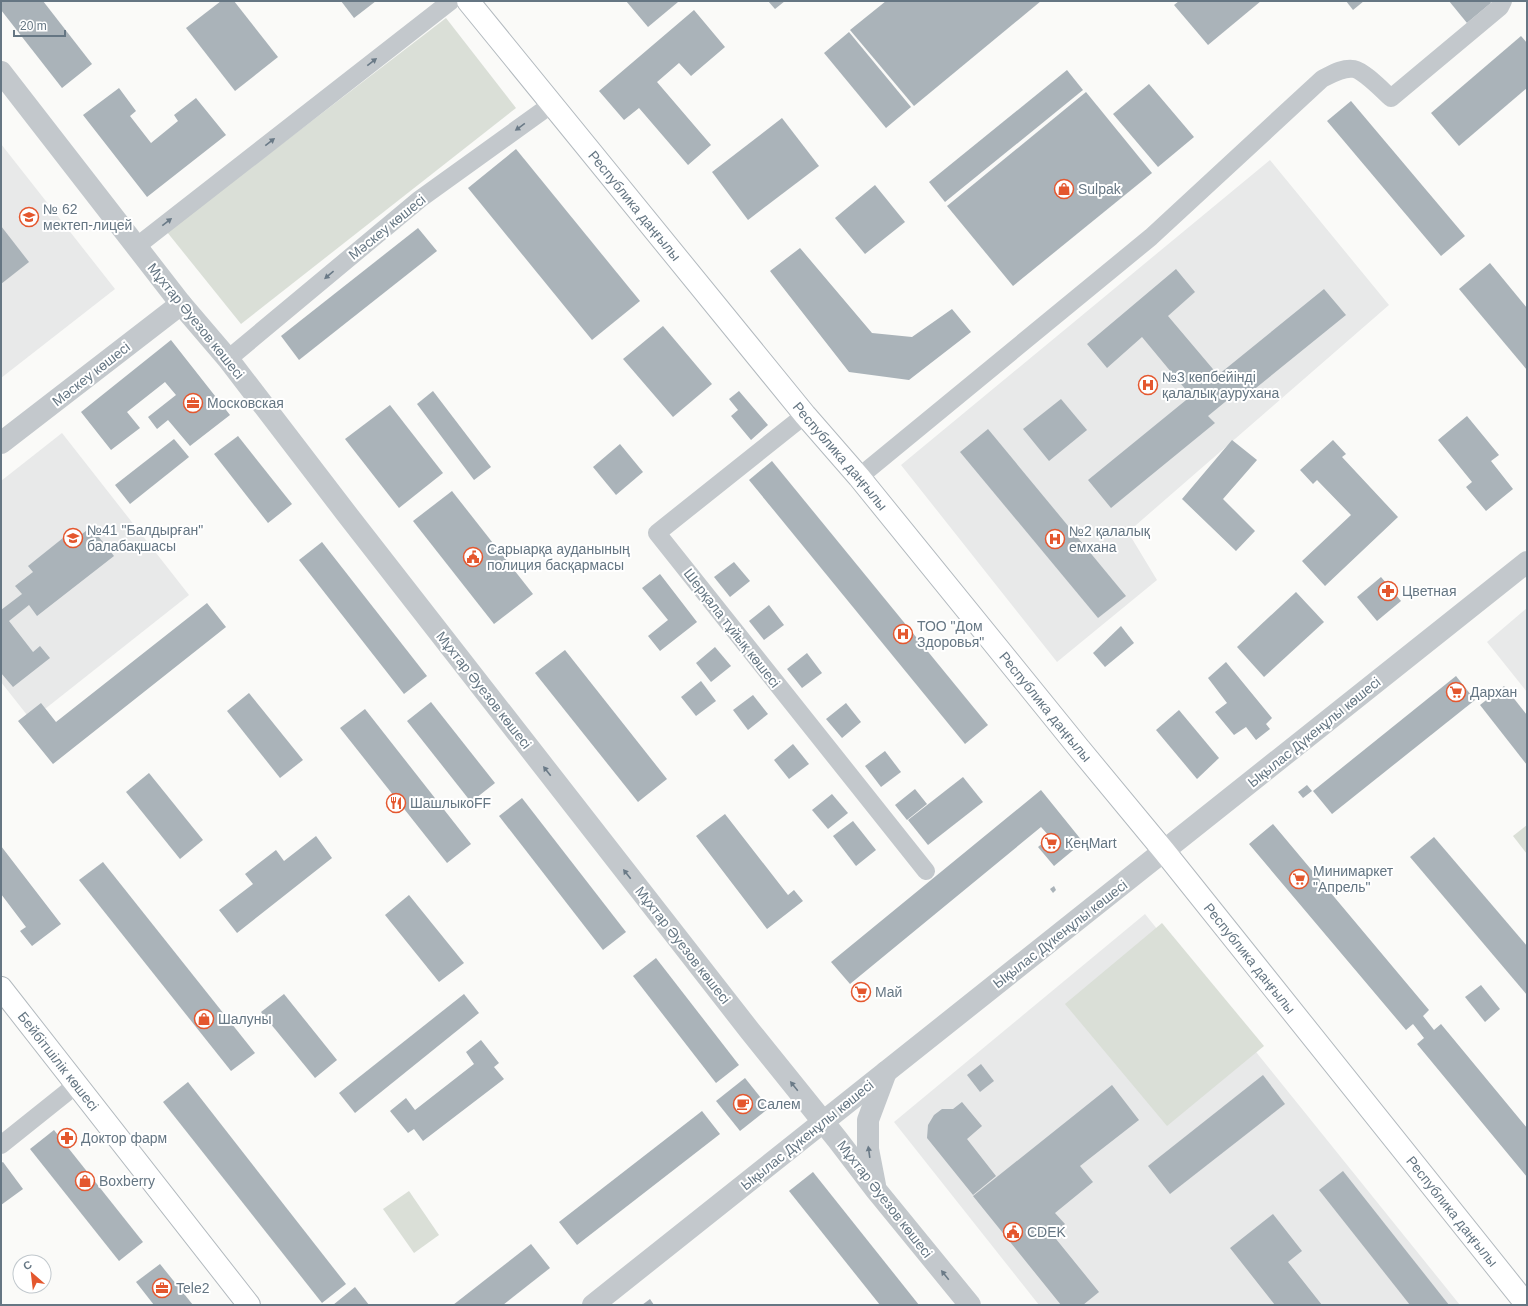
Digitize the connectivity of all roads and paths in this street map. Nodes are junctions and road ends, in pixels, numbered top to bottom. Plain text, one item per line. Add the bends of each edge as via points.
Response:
1 (451, 1) edge
2 (468, 1) edge
3 (1503, 1) edge
4 (1, 72) edge
5 (552, 104) junction
6 (137, 246) junction
7 (181, 304) junction
8 (228, 359) junction
9 (805, 415) junction
10 (1, 443) edge
11 (859, 476) junction
12 (1527, 562) edge
13 (1164, 851) junction
14 (926, 871) dead end
15 (1, 988) edge
16 (886, 1072) junction
17 (76, 1085) junction
18 (824, 1122) junction
19 (1, 1145) edge
20 (876, 1190) junction
21 (249, 1305) edge
22 (593, 1305) edge
23 (970, 1305) edge
24 (1527, 1305) edge

6 -> 1 street
2 - 5 main road, Республика даңғылы
3 - 11 street via 1500,7 1391,98 1367,76 1355,69 1337,71 1322,79 1151,236
4 - 6 street, Мұхтар Әуезов көшесі
5 -> 8 street, Мәскеу көшесі via 420,199
5 - 9 main road, Республика даңғылы
6 - 7 street, Мұхтар Әуезов көшесі
7 - 8 street, Мұхтар Әуезов көшесі
7 - 10 street, Мәскеу көшесі
18 -> 8 street, Мұхтар Әуезов көшесі via 649,903
9 - 11 main road, Республика даңғылы
9 - 14 street, Шерқала тұйық көшесі via 657,533
11 - 13 main road, Республика даңғылы
12 - 13 street, Ықылас Дүкенұлы көшесі
13 - 16 street, Ықылас Дүкенұлы көшесі
13 - 24 main road, Республика даңғылы
15 - 17 main road, Бейбітшілік көшесі
16 - 18 street, Ықылас Дүкенұлы көшесі
20 -> 16 street via 868,1149 868,1120
17 - 19 street
17 - 21 main road, Бейбітшілік көшесі
18 - 20 street, Мұхтар Әуезов көшесі
18 - 22 street, Ықылас Дүкенұлы көшесі
23 -> 20 street, Мұхтар Әуезов көшесі

